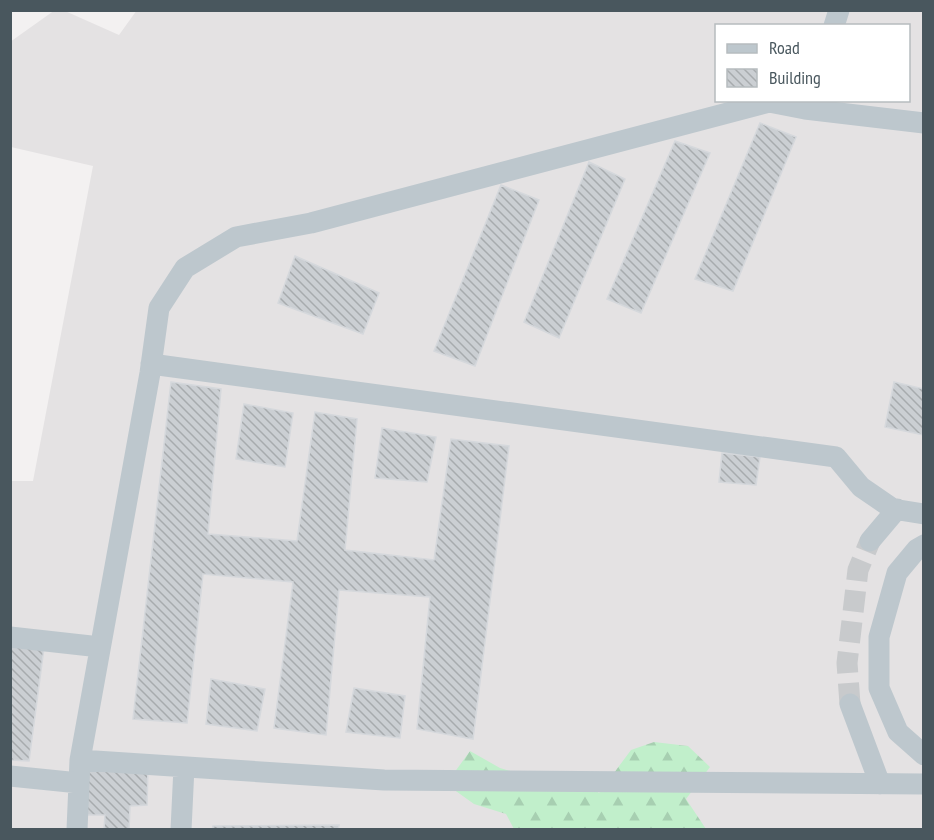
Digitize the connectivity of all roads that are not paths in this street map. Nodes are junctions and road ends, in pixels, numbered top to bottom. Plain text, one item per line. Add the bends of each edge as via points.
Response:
1 (806, 105) edge
2 (924, 123) edge
3 (151, 364) junction
4 (897, 509) junction
5 (924, 514) edge
6 (870, 541) tunnel mouth
7 (924, 545) edge
8 (10, 637) edge
9 (100, 648) junction
10 (850, 704) tunnel mouth
11 (924, 755) edge
12 (80, 760) junction
13 (184, 767) junction
14 (10, 777) edge
15 (79, 783) junction
16 (924, 783) edge
17 (880, 784) junction
18 (77, 830) edge
19 (181, 830) edge

1 - 2 lane
1 - 3 lane via 769,102 311,224 236,237 185,268 159,308
3 - 4 lane via 837,457 861,487
3 - 9 lane
4 - 5 lane
4 - 6 lane
7 - 11 lane via 897,573 879,637 879,688 898,732
8 - 9 lane
9 - 12 lane
10 - 17 lane
12 - 13 lane
12 - 15 lane
13 - 17 lane via 384,780
13 - 19 lane
14 - 15 lane
15 - 18 lane
16 - 17 lane

